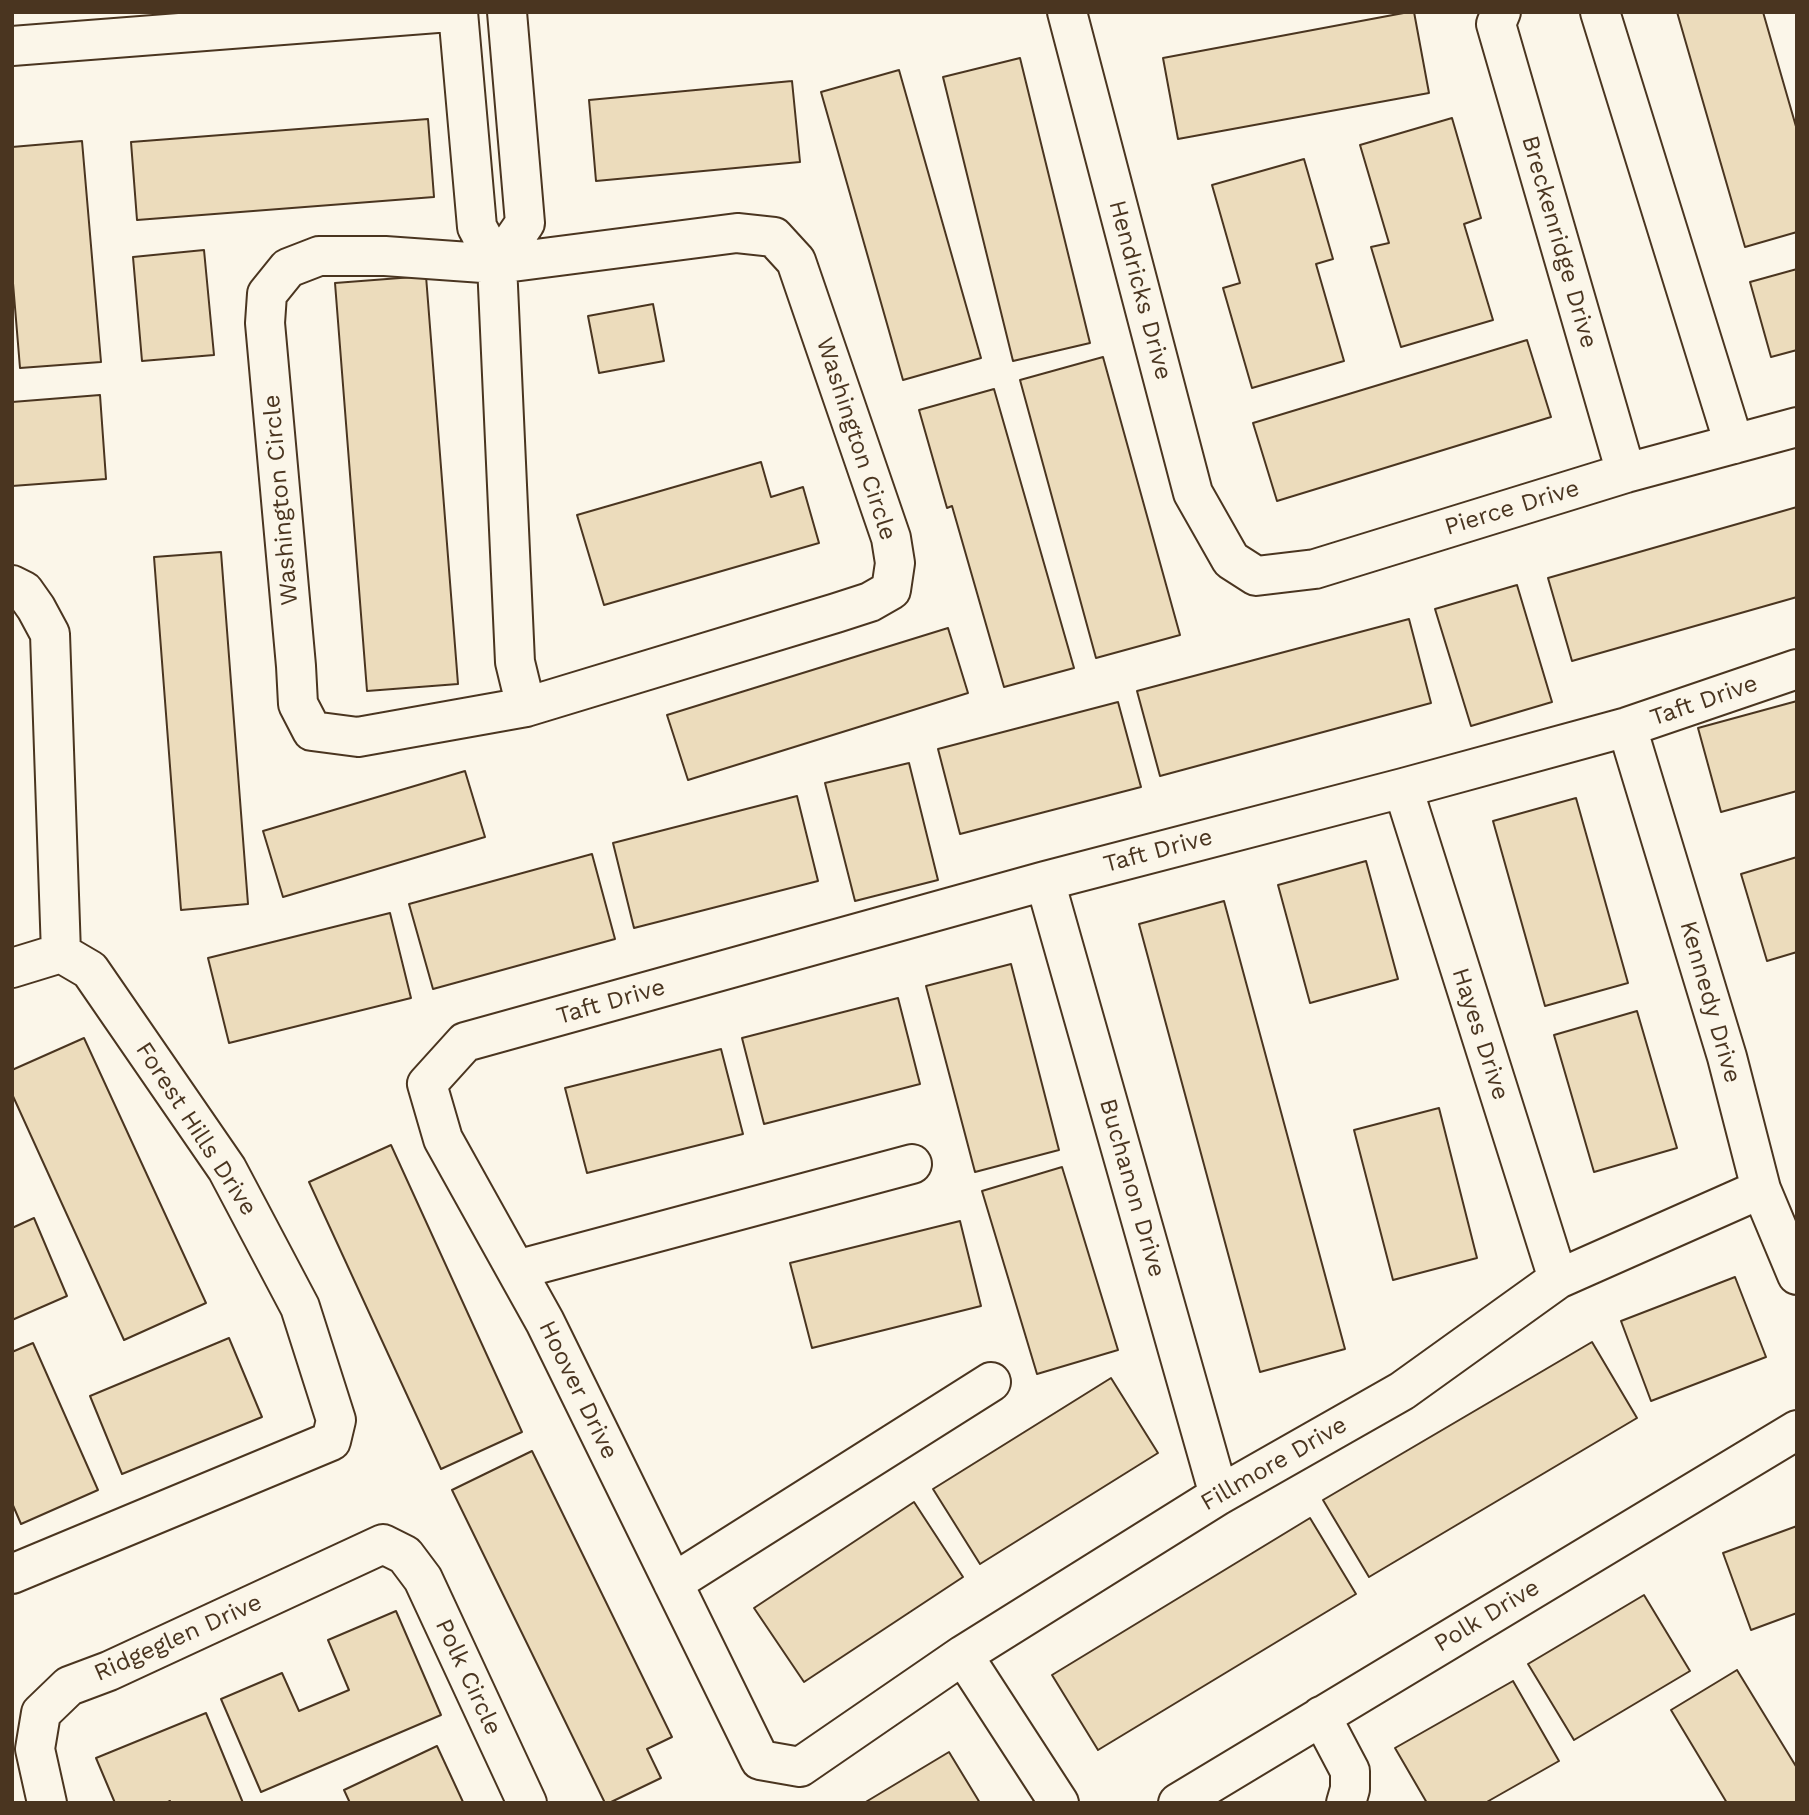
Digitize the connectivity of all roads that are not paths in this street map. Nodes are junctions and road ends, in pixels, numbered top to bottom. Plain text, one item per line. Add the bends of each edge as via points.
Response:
1 (450, 12) edge
2 (458, 12) edge
3 (506, 12) edge
4 (1067, 12) edge
5 (1501, 12) edge
6 (1600, 12) edge
7 (323, 17) edge
8 (194, 22) edge
9 (12, 46) edge
10 (497, 264) junction
11 (1797, 427) edge
12 (1734, 444) junction
13 (1626, 473) junction
14 (1231, 560) joint
15 (12, 585) edge
16 (1797, 669) edge
17 (526, 707) junction
18 (1627, 727) junction
19 (1403, 788) junction
20 (1045, 881) junction
21 (61, 953) junction
22 (12, 968) edge
23 (517, 1028) joint
24 (912, 1164) dead end
25 (1761, 1189) junction
26 (516, 1270) junction
27 (1797, 1275) edge
28 (1558, 1279) junction
29 (991, 1382) dead end
30 (1797, 1430) edge
31 (1219, 1494) junction
32 (405, 1555) joint
33 (12, 1574) edge
34 (673, 1583) junction
35 (963, 1655) junction
36 (1321, 1716) junction
37 (800, 1767) joint
38 (47, 1803) edge
39 (527, 1803) edge
40 (1059, 1803) edge
41 (1178, 1803) edge
42 (1346, 1803) edge

1 - 7 street
2 - 10 street via 477,227
3 - 10 street via 525,223
4 - 14 street, Hendricks Drive via 1193,493
5 - 13 street, Breckenridge Drive via 1496,24
6 - 12 street
7 - 8 street
8 - 9 street
10 - 17 street via 515,662
10 - 17 street, Washington Circle via 319,256 288,268 267,294 265,323 298,704 312,731 358,737
10 - 17 street, Washington Circle via 737,233 774,237 796,261 891,538 895,563 891,590 870,602
11 - 12 street, Pierce Drive
12 - 13 street, Pierce Drive
13 - 14 street, Pierce Drive via 1315,569 1256,576
15 - 21 street via 24,592 50,634
16 - 18 street, Taft Drive
18 - 19 street, Taft Drive
18 - 25 street, Kennedy Drive via 1727,1057
19 - 20 street, Taft Drive
19 - 28 street, Hayes Drive
20 - 23 street, Taft Drive
20 - 31 street, Buchanon Drive
21 - 22 street
21 - 33 street, Forest Hills Drive via 90,970 227,1169 300,1307 336,1420 331,1441
23 - 26 street, Hoover Drive via 465,1042 427,1084 443,1139
24 - 26 street
25 - 27 street, Kennedy Drive
25 - 28 street, Fillmore Drive
26 - 34 street, Hoover Drive
28 - 31 street, Fillmore Drive via 1402,1391
29 - 34 street
30 - 36 street, Polk Drive
31 - 35 street, Fillmore Drive
32 - 38 street, Ridgeglen Drive via 383,1544 69,1686 41,1713 35,1749
32 - 39 street, Polk Circle via 423,1580
34 - 37 street, Hoover Drive via 760,1760
35 - 37 street, Fillmore Drive
35 - 40 street
36 - 41 street, Polk Drive
36 - 42 street via 1350,1771

